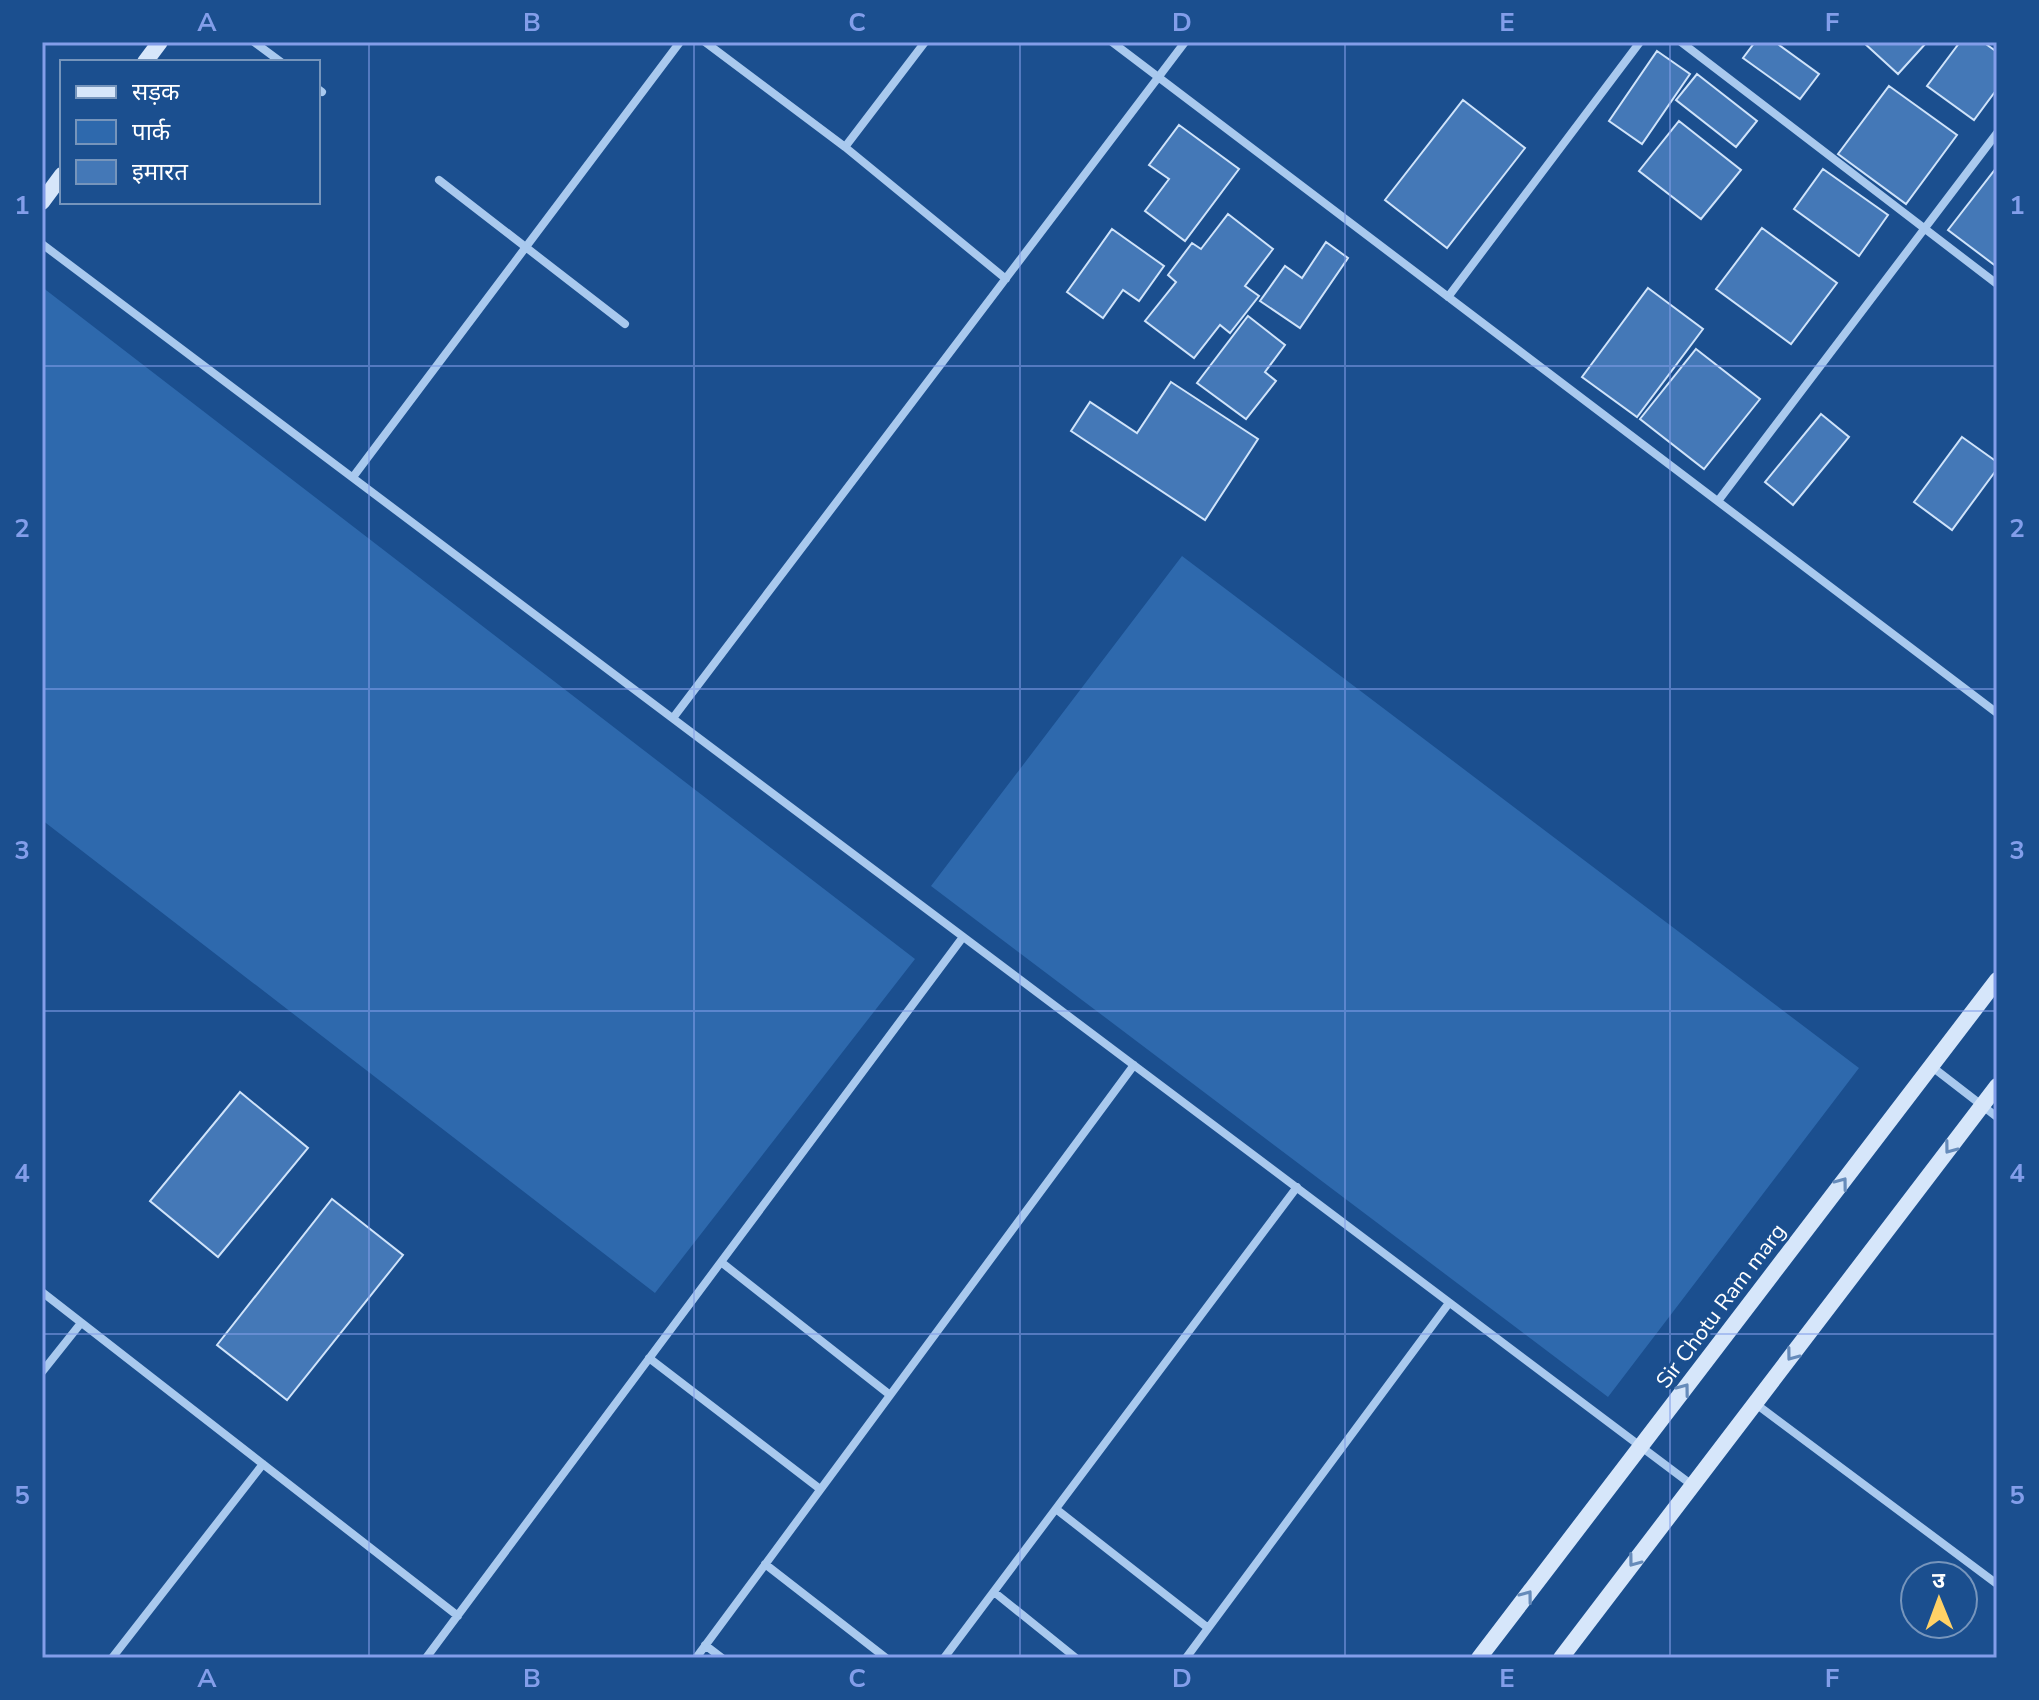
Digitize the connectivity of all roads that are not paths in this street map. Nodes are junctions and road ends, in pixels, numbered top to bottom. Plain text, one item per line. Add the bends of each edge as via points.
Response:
1 (160, 42) edge
2 (254, 42) edge
3 (680, 42) edge
4 (705, 42) edge
5 (925, 42) edge
6 (1112, 42) edge
7 (1185, 42) edge
8 (1640, 42) edge
9 (1681, 42) edge
10 (146, 60) edge
11 (278, 60) edge
12 (1158, 77) junction
13 (1997, 133) edge
14 (845, 147) junction
15 (60, 178) edge
16 (439, 180) dead end
17 (42, 202) edge
18 (1924, 229) junction
19 (42, 244) edge
20 (526, 248) junction
21 (1006, 279) junction
22 (1997, 284) edge
23 (1448, 297) junction
24 (625, 324) dead end
25 (353, 477) junction
26 (1718, 501) junction
27 (1997, 713) edge
28 (673, 718) junction
29 (963, 937) junction
30 (1997, 980) edge
31 (1134, 1065) junction
32 (1931, 1066) junction
33 (1997, 1086) edge
34 (1982, 1105) junction
35 (1997, 1117) edge
36 (1297, 1187) junction
37 (721, 1262) junction
38 (42, 1292) edge
39 (1449, 1303) junction
40 (81, 1323) junction
41 (649, 1358) junction
42 (42, 1372) edge
43 (890, 1395) junction
44 (1755, 1403) junction
45 (1641, 1446) junction
46 (263, 1464) junction
47 (1692, 1485) junction
48 (820, 1489) junction
49 (1056, 1509) junction
50 (765, 1564) junction
51 (1997, 1584) edge
52 (994, 1592) junction
53 (458, 1616) junction
54 (1208, 1628) junction
55 (705, 1645) junction
56 (112, 1658) edge
57 (426, 1658) edge
58 (696, 1658) edge
59 (722, 1658) edge
60 (886, 1658) edge
61 (944, 1658) edge
62 (1076, 1658) edge
63 (1186, 1658) edge
64 (1479, 1658) edge
65 (1561, 1658) edge

1 - 10 street
2 - 11 street
3 - 20 street
4 - 14 street
5 - 14 street
6 - 12 street
7 - 12 street
8 - 23 street
9 - 18 street
12 - 21 street
12 - 23 street
13 - 18 street
14 - 21 street
15 - 17 street
16 - 20 street
18 - 22 street
18 - 26 street
19 - 25 street
20 - 24 street
20 - 25 street
21 - 28 street
23 - 26 street
25 - 28 street
26 - 27 street
28 - 29 street
29 - 31 street
29 - 37 street
30 - 32 street, Sir Chotu Ram marg
31 - 36 street
31 - 43 street
32 - 34 street
45 -> 32 street, Sir Chotu Ram marg
33 - 34 street
34 - 35 street
34 -> 44 street
36 - 39 street
36 - 49 street
37 - 41 street
37 - 43 street
38 - 40 street
39 - 45 street
39 - 54 street
40 - 42 street
40 - 46 street
41 - 48 street
41 - 53 street
43 - 48 street
44 - 47 street
44 - 51 street
45 - 47 street
64 -> 45 street, Sir Chotu Ram marg
46 - 53 street
46 - 56 street
47 -> 65 street
48 - 50 street
49 - 52 street
49 - 54 street
50 - 55 street
50 - 60 street
52 - 61 street
52 - 62 street
53 - 57 street
54 - 63 street
55 - 58 street
55 - 59 street

